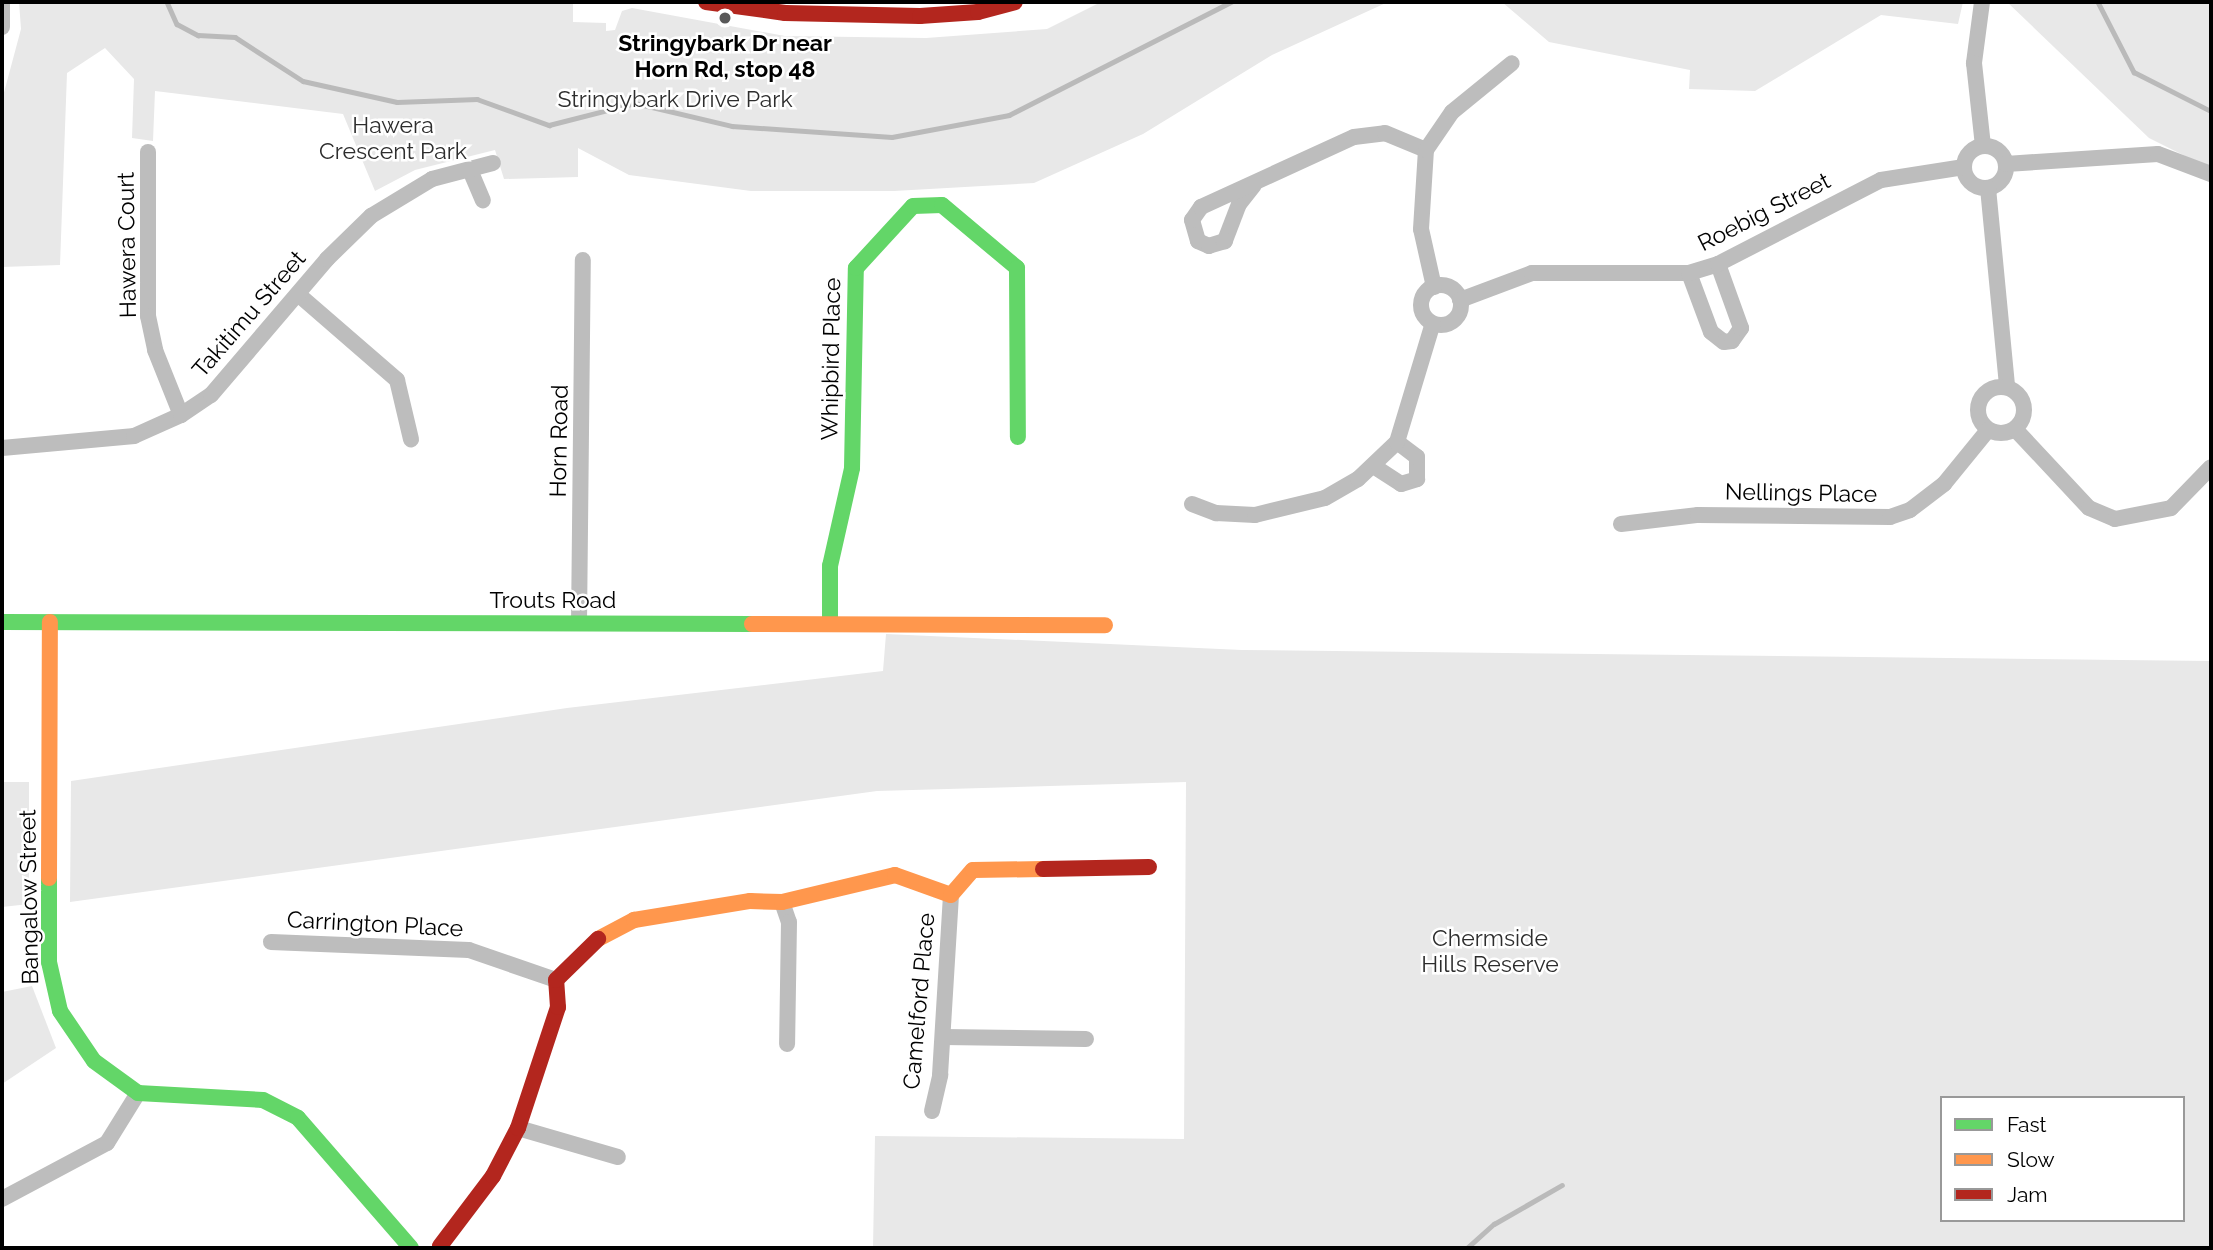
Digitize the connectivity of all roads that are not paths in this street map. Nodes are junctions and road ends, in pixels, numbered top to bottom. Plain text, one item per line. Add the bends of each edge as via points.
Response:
1 (706, 2) edge
2 (1015, 2) edge
3 (1982, 2) edge
4 (2, 4) edge
5 (2, 25) edge
6 (1512, 63) dead end
7 (1983, 146) junction
8 (1426, 150) junction
9 (148, 152) dead end
10 (493, 163) dead end
11 (2006, 164) junction
12 (1964, 166) junction
13 (470, 170) junction
14 (2211, 174) edge
15 (1254, 185) dead end
16 (1988, 188) junction
17 (483, 200) dead end
18 (583, 260) dead end
19 (1718, 264) junction
20 (1689, 273) junction
21 (1434, 287) junction
22 (299, 295) junction
23 (1460, 300) junction
24 (1433, 323) junction
25 (2007, 387) junction
26 (181, 415) junction
27 (2015, 429) junction
28 (1988, 430) junction
29 (1018, 437) dead end
30 (411, 439) dead end
31 (1397, 442) junction
32 (2, 448) edge
33 (1375, 467) junction
34 (2211, 467) edge
35 (1192, 504) dead end
36 (1621, 524) dead end
37 (830, 621) junction
38 (2, 622) edge
39 (50, 622) junction
40 (579, 622) junction
41 (1105, 625) dead end
42 (1149, 867) dead end
43 (951, 895) junction
44 (782, 902) junction
45 (271, 942) dead end
46 (556, 980) junction
47 (943, 1037) junction
48 (1086, 1039) dead end
49 (787, 1044) dead end
50 (138, 1093) junction
51 (932, 1111) dead end
52 (518, 1129) junction
53 (618, 1157) dead end
54 (2, 1199) edge
55 (441, 1247) edge
56 (412, 1248) edge

1 - 2 street via 785,13 920,16 978,12
3 - 7 street via 1974,63
4 - 5 street
6 - 8 street via 1452,112
7 - 11 street via 1996,149
7 - 12 street via 1972,150
8 - 15 street via 1385,133 1366,133
8 - 21 street via 1421,229
9 - 26 street, Hawera Court via 148,316 155,351
10 - 13 street, Takitimu Street
11 - 14 street via 2158,154
11 - 16 street via 2002,180
12 - 16 street via 1974,185
12 - 19 street, Roebig Street via 1881,180
13 - 17 street
13 - 22 street, Takitimu Street via 432,179 371,216
16 - 25 street
18 - 40 street, Horn Road
19 - 20 street, Roebig Street
19 - 20 street via 1741,328 1732,341 1724,342 1711,332
20 - 23 street, Roebig Street via 1532,273
21 - 23 street via 1453,289
21 - 24 street via 1424,295 1422,308
22 - 26 street, Takitimu Street via 211,395
22 - 30 street via 397,380
23 - 24 street, Roebig Street via 1454,320
24 - 31 street
25 - 27 street via 2023,402 2024,417
25 - 28 street via 1993,388 1981,397 1979,418
26 - 32 street, Takitimu Street via 134,436
27 - 28 street via 2002,433
27 - 34 street via 2089,508 2108,517 2165,511
28 - 36 street, Nellings Place via 1944,484 1910,510 1890,517 1698,515
29 - 37 street, Whipbird Place via 1017,268 942,205 913,206 856,268 852,468 830,566
31 - 33 street
31 - 33 street via 1418,457 1417,479 1401,484
33 - 35 street via 1341,491 1279,511 1234,516
37 - 40 street, Trouts Road
37 - 41 street, Trouts Road
38 - 39 street, Trouts Road
39 - 40 street, Trouts Road
39 - 50 street, Bangalow Street via 53,991 60,1011 94,1061
42 - 43 street via 974,870
43 - 44 street via 895,875
43 - 47 street, Camelford Place
44 - 46 street via 750,901 634,920 605,932
44 - 49 street via 789,922
45 - 46 street, Carrington Place via 469,950
46 - 52 street via 558,1007
47 - 48 street
47 - 51 street, Camelford Place
50 - 54 street via 107,1143
50 - 56 street via 263,1100 298,1118
52 - 53 street
52 - 55 street via 493,1176
55 - 56 street via 428,1242

